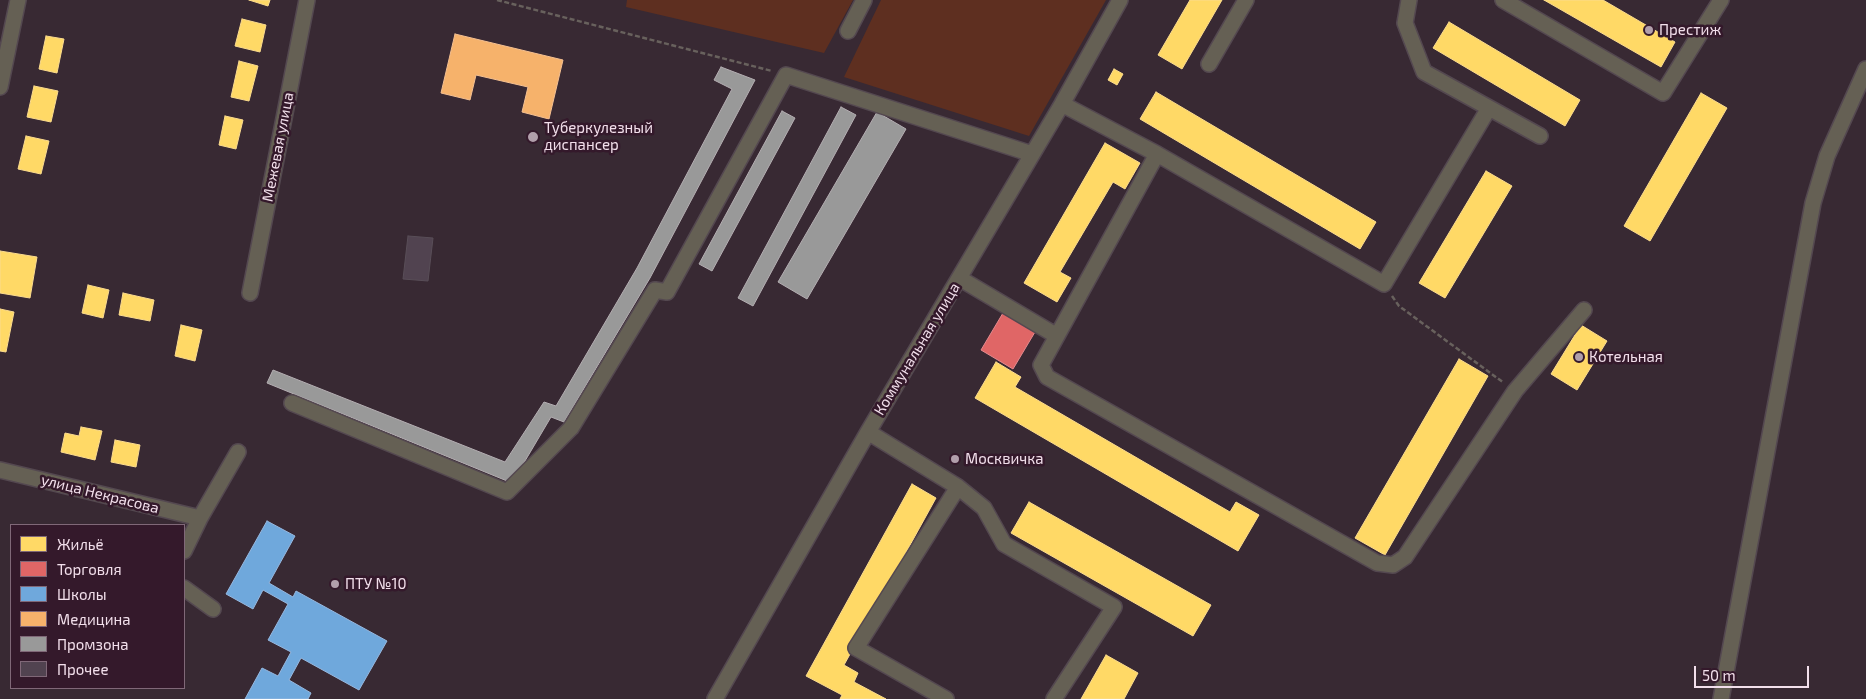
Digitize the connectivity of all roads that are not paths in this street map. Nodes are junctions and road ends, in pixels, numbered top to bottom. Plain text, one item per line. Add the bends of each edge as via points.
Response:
1 (18, 0) edge
2 (307, 0) edge
3 (864, 0) edge
4 (1120, 0) edge
5 (1246, 0) edge
6 (1409, 0) edge
7 (1503, 0) edge
8 (1721, 0) edge
9 (848, 31) dead end
10 (1209, 64) dead end
11 (1866, 69) edge
12 (0, 87) edge
13 (1062, 104) junction
14 (1489, 108) junction
15 (1540, 136) dead end
16 (1032, 154) junction
17 (1157, 154) junction
18 (959, 278) junction
19 (250, 293) dead end
20 (1584, 310) dead end
21 (1057, 336) junction
22 (292, 403) dead end
23 (868, 432) junction
24 (238, 452) dead end
25 (0, 470) edge
26 (958, 487) junction
27 (200, 518) junction
28 (185, 549) edge
29 (185, 589) edge
30 (213, 609) dead end
31 (715, 699) edge
32 (946, 699) edge
33 (1054, 699) edge
34 (1722, 699) edge

1 - 12 street
2 - 19 street, Межевая улица
3 - 9 street
4 - 13 street, Коммунальная улица
5 - 10 street
6 - 14 street via 1405,23 1424,72
7 - 8 street via 1663,93
11 - 34 street via 1827,156 1813,203
13 - 16 street, Коммунальная улица
13 - 17 street
14 - 15 street
14 - 17 street via 1384,284
16 - 18 street, Коммунальная улица
16 - 22 street via 786,75 667,292 654,290 571,428 507,492
17 - 21 street
18 - 21 street
18 - 23 street, Коммунальная улица
20 - 21 street via 1515,391 1405,557 1393,565 1377,563 1047,377 1041,365
23 - 26 street
23 - 31 street, Коммунальная улица
24 - 27 street
25 - 27 street, улица Некрасова
26 - 32 street via 856,648
26 - 33 street via 984,508 1004,544 1114,607
27 - 28 street
29 - 30 street

